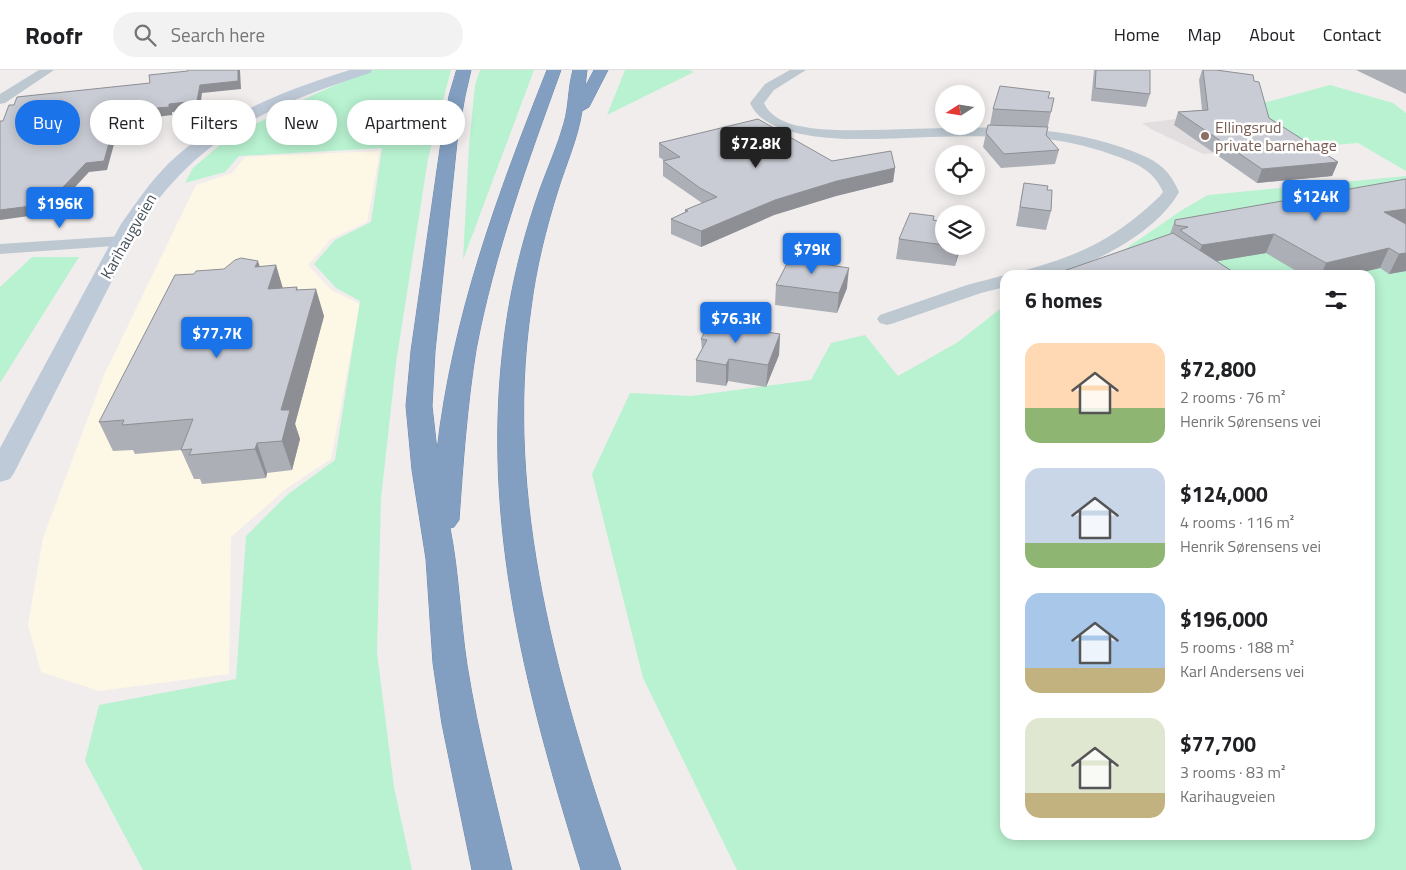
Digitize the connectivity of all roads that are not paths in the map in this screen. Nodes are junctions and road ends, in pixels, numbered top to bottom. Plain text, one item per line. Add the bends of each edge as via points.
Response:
1 (48, 70) edge
2 (365, 70) edge
3 (464, 70) edge
4 (554, 70) edge
5 (580, 70) edge
6 (601, 70) edge
7 (800, 70) edge
8 (8, 82) dead end
9 (24, 83) junction
10 (0, 100) edge
11 (573, 122) junction
12 (122, 241) junction
13 (0, 249) edge
14 (1046, 270) edge
15 (1000, 282) edge
16 (887, 319) dead end
17 (0, 473) edge
18 (441, 559) junction
19 (492, 870) edge
20 (601, 870) edge

1 - 9 street
2 - 12 main road, Karihaugveien via 290,96 213,137 178,164 151,192
3 - 18 highway via 449,142 419,406
4 - 18 highway via 490,247 470,326 455,413
5 - 11 highway
6 - 11 highway
7 - 14 street via 762,94 757,103 761,112 785,125 824,133 1003,133 1065,137 1126,154 1164,176 1171,192 1168,199 1132,232 1094,254
8 - 9 street
9 - 10 street
11 - 20 highway via 542,209 524,289 517,326 509,443 515,529 534,639 575,793
12 - 13 street
12 - 17 main road, Karihaugveien
15 - 16 street
18 - 19 highway via 452,672

